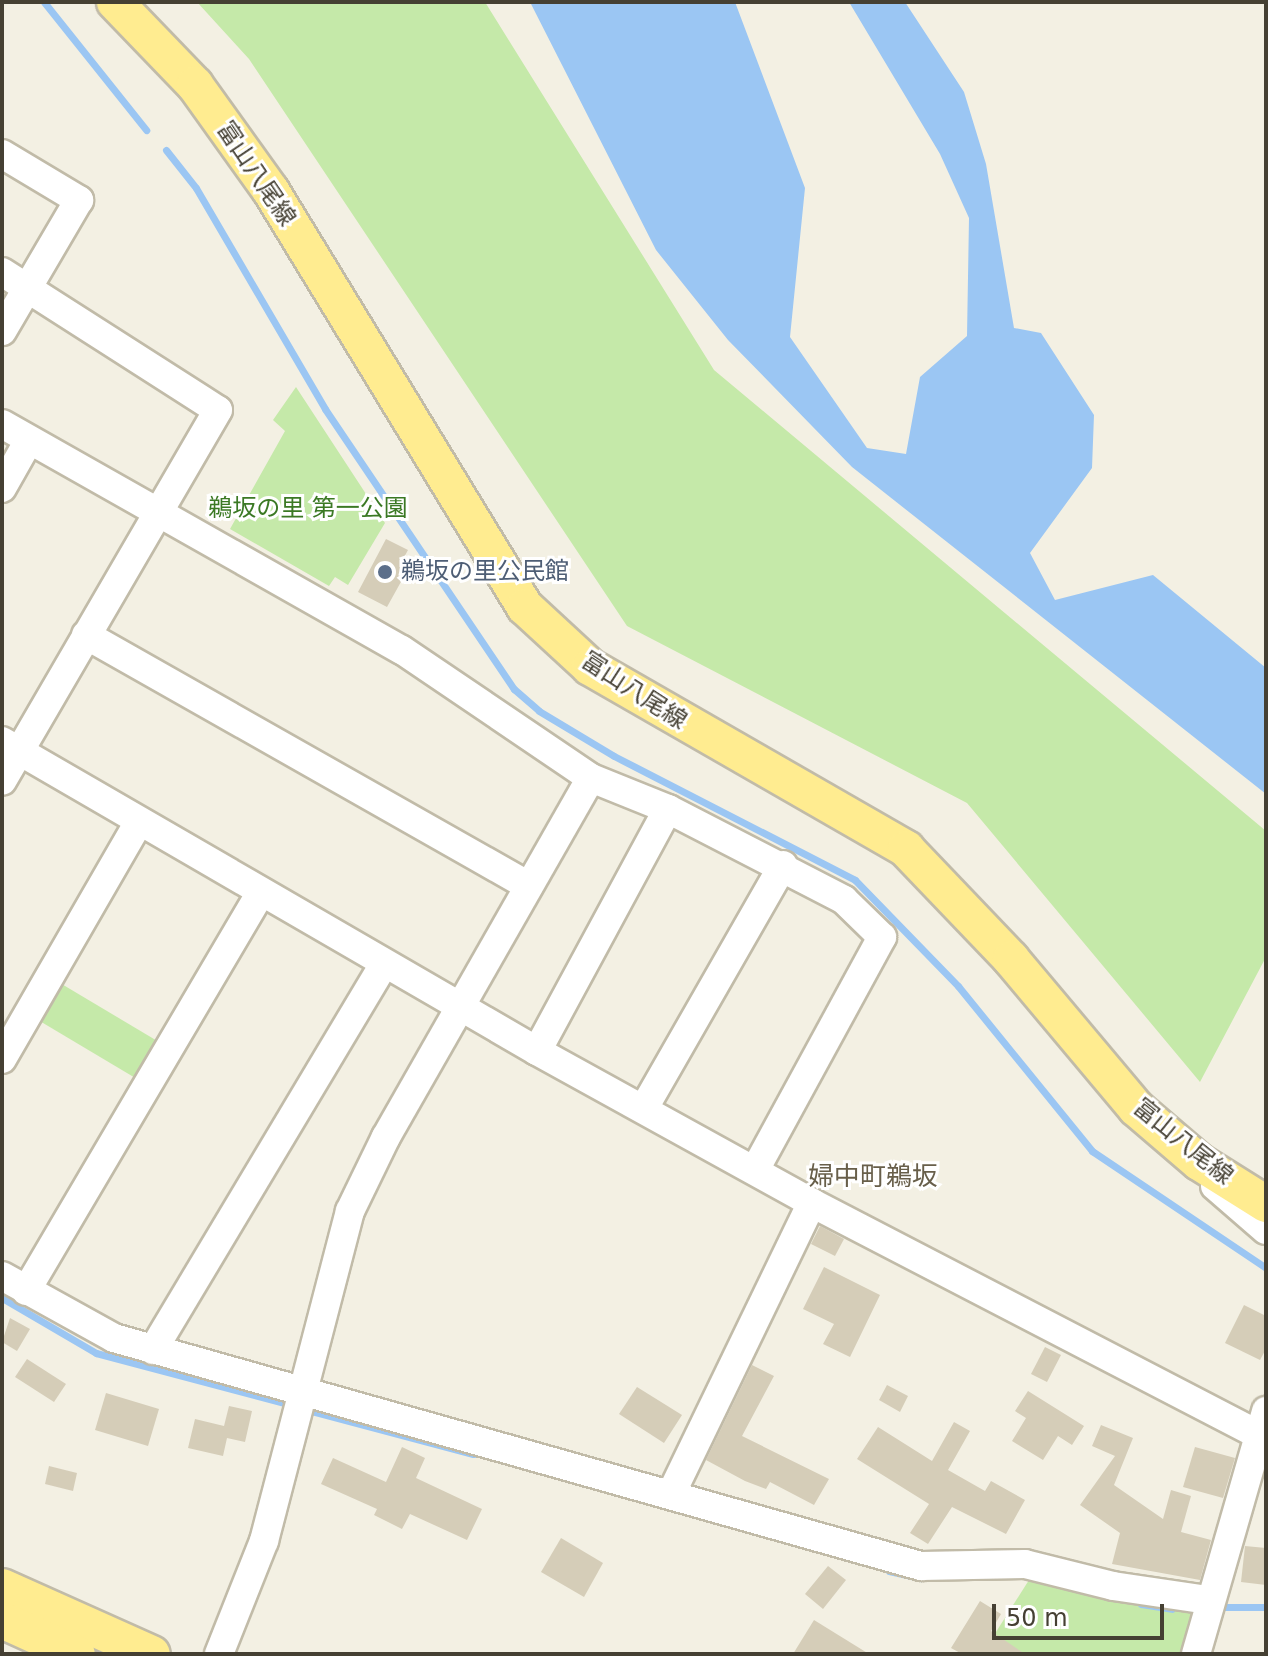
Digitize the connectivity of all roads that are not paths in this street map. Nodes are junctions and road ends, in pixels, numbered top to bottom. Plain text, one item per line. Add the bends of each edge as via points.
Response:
1 (115, 2) edge
2 (2, 154) edge
3 (2, 272) edge
4 (29, 288) junction
5 (2, 331) edge
6 (2, 424) edge
7 (29, 440) junction
8 (2, 488) edge
9 (160, 513) junction
10 (86, 635) junction
11 (11, 746) edge
12 (591, 778) junction
13 (2, 781) edge
14 (668, 809) junction
15 (138, 823) junction
16 (783, 865) junction
17 (529, 886) junction
18 (260, 894) junction
19 (384, 964) junction
20 (461, 1007) junction
21 (537, 1051) junction
22 (2, 1059) edge
23 (644, 1108) junction
24 (1136, 1108) junction
25 (756, 1168) junction
26 (812, 1203) junction
27 (1266, 1204) edge
28 (1266, 1230) edge
29 (2, 1276) edge
30 (26, 1291) junction
31 (153, 1350) junction
32 (304, 1390) junction
33 (1262, 1423) edge
34 (672, 1492) junction
35 (2, 1587) edge
36 (1206, 1606) junction
37 (2, 1620) edge
38 (77, 1654) edge
39 (152, 1654) edge
40 (219, 1654) edge
41 (1196, 1654) edge

1 - 24 main road, 富山八尾線 via 195,85 271,191 525,607 590,667 906,849 1011,959
2 - 4 street via 79,200
3 - 4 street
4 - 5 street
4 - 9 street via 218,410
6 - 7 street
7 - 8 street
7 - 9 street
9 - 10 street
9 - 12 street via 402,650
10 - 11 street
10 - 17 street
11 - 13 street
11 - 15 street
12 - 14 street
12 - 17 street
14 - 16 street
14 - 21 street
15 - 18 street
15 - 22 street
16 - 23 street
16 - 25 street via 844,900 882,937
17 - 20 street
18 - 19 street
18 - 30 street
19 - 20 street
19 - 31 street
20 - 21 street
20 - 32 street via 350,1211
21 - 23 street
23 - 25 street
24 - 27 main road, 富山八尾線 via 1199,1162
24 - 28 street via 1162,1138
25 - 26 street
26 - 33 street
26 - 34 street
29 - 30 street
30 - 31 street via 114,1338
31 - 32 street
32 - 34 street
32 - 40 street via 264,1541
33 - 36 street
34 - 36 street via 921,1566 1025,1564
35 - 39 main road
36 - 41 street
37 - 38 main road

